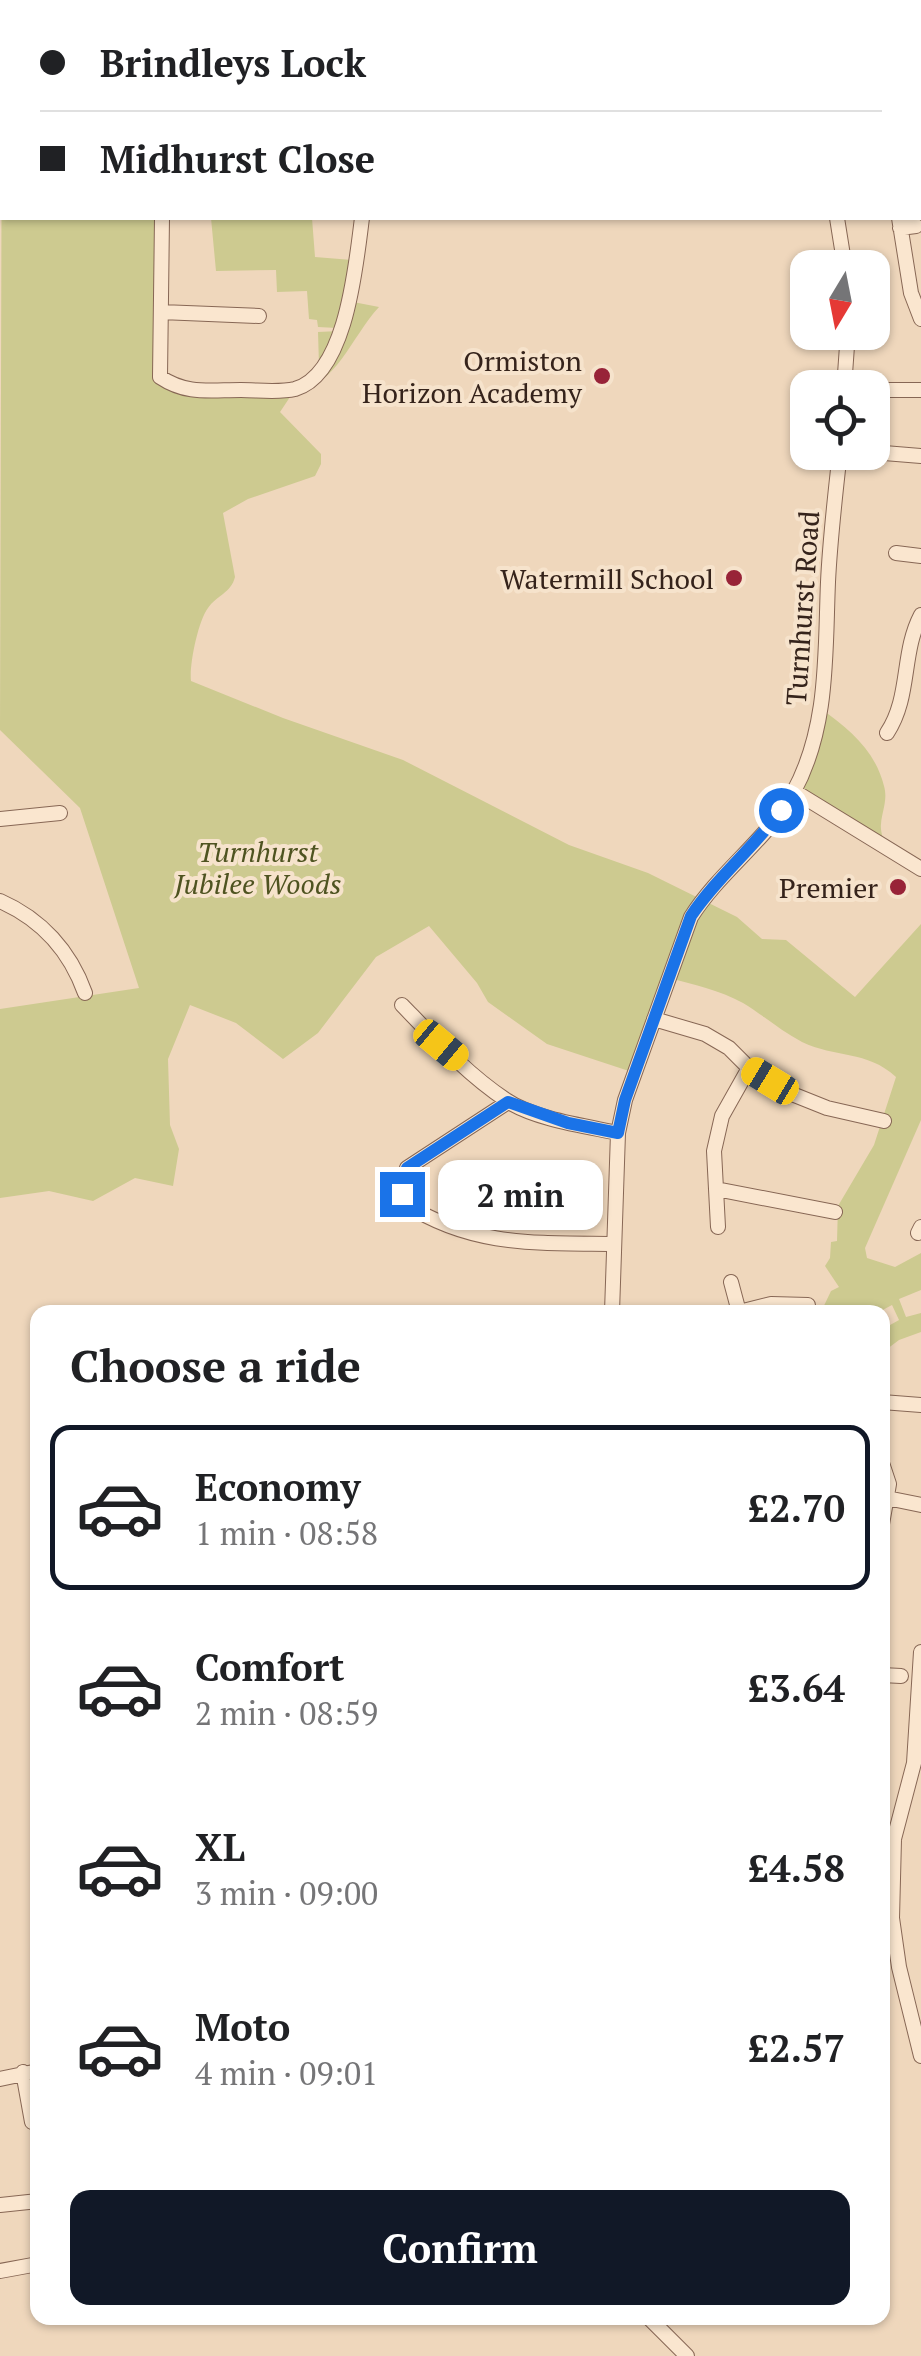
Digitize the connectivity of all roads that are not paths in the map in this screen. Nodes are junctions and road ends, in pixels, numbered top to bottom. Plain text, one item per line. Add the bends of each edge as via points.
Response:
1 (162, 220) edge
2 (362, 220) edge
3 (837, 220) edge
4 (905, 224) edge
5 (842, 250) edge
6 (916, 292) edge
7 (160, 312) junction
8 (259, 316) dead end
9 (921, 320) edge
10 (890, 388) edge
11 (921, 390) edge
12 (890, 453) edge
13 (921, 456) edge
14 (838, 470) edge
15 (896, 554) dead end
16 (921, 556) edge
17 (921, 614) edge
18 (888, 733) dead end
19 (794, 792) junction
20 (50, 818) dead end
21 (0, 819) edge
22 (919, 863) edge
23 (0, 900) edge
24 (85, 993) dead end
25 (402, 1005) dead end
26 (654, 1019) junction
27 (749, 1068) junction
28 (508, 1102) junction
29 (884, 1121) dead end
30 (618, 1133) junction
31 (716, 1188) junction
32 (835, 1212) dead end
33 (718, 1227) dead end
34 (614, 1244) junction
35 (731, 1282) dead end
36 (612, 1305) edge
37 (737, 1305) edge
38 (767, 1305) edge
39 (808, 1305) dead end
40 (890, 1403) edge
41 (921, 1405) edge
42 (890, 1498) edge
43 (921, 1505) edge
44 (921, 1652) edge
45 (890, 1675) edge
46 (901, 1676) dead end
47 (921, 2056) edge
48 (30, 2071) edge
49 (0, 2079) edge
50 (30, 2201) edge
51 (0, 2206) edge
52 (30, 2265) edge
53 (0, 2271) edge
54 (656, 2325) edge
55 (687, 2356) edge

1 - 7 street
2 - 7 street via 336,347 300,387 178,389 160,377
3 - 5 street
4 - 6 street
6 - 9 street
7 - 8 street
10 - 11 street
12 - 13 street
14 - 19 street, Turnhurst Road via 824,688
15 - 16 street
17 - 18 street via 906,660 902,703 890,716
19 - 22 street
19 - 26 street, Turnhurst Road via 691,916
20 - 21 street
23 - 24 street via 58,944
25 - 28 street
26 - 27 street via 705,1034
26 - 30 street, Turnhurst Road
27 - 29 street via 827,1108
27 - 31 street via 722,1116 714,1151
28 - 30 street
28 - 34 street via 407,1168 406,1204 435,1223 504,1241
30 - 34 street, Turnhurst Road
31 - 32 street
31 - 33 street
34 - 36 street, Turnhurst Road
35 - 37 street
38 - 39 street
40 - 41 street
42 - 43 street
44 - 47 street via 914,1763 894,1839 892,1918
45 - 46 street
48 - 49 street
50 - 51 street
52 - 53 street
54 - 55 street

